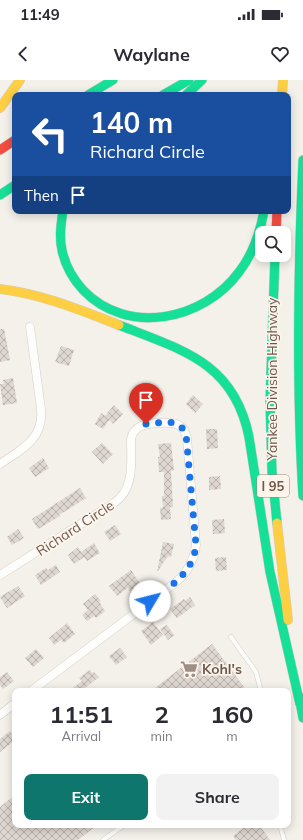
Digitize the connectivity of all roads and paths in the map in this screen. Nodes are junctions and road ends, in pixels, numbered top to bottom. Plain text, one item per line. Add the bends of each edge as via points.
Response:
1 (20, 80) edge
2 (113, 80) edge
3 (189, 80) edge
4 (202, 80) edge
5 (283, 80) edge
6 (12, 92) edge
7 (12, 92) edge
8 (93, 92) edge
9 (168, 92) edge
10 (189, 92) edge
11 (282, 92) edge
12 (0, 108) edge
13 (12, 142) edge
14 (0, 150) edge
15 (303, 160) edge
16 (12, 187) edge
17 (0, 196) edge
18 (62, 214) edge
19 (263, 214) edge
20 (277, 214) edge
21 (276, 226) edge
22 (275, 262) edge
23 (0, 289) edge
24 (30, 327) dead end
25 (0, 464) edge
26 (303, 496) edge
27 (0, 576) edge
28 (231, 637) dead end
29 (35, 688) edge
30 (260, 688) edge
31 (300, 704) junction
32 (12, 705) edge
33 (0, 714) edge
34 (303, 718) edge
35 (120, 828) edge
36 (281, 828) edge
37 (103, 840) edge
38 (284, 840) edge

1 - 6 highway
2 - 8 highway
3 - 9 highway
4 - 10 highway
5 - 11 highway
7 - 12 highway
13 - 14 highway
15 - 26 highway, Yankee Division Highway / I 95 via 298,362
16 - 17 highway
18 - 19 highway via 61,248 77,285 110,310 143,318 177,315 205,303 228,287 243,269 256,244
20 - 21 highway
22 - 31 highway, Yankee Division Highway / I 95 via 270,380 271,462 281,567
23 - 31 highway via 60,302 177,348 208,366 231,390 247,428 274,594
24 - 25 street via 42,420 29,444
27 - 29 street, Richard Circle via 121,498 130,481 131,439 138,428 146,424 170,422 184,430 187,439 195,538 194,555 189,568 175,583
28 - 30 lane via 256,672
31 - 34 highway, Yankee Division Highway / I 95
32 - 33 street
35 - 37 lane
36 - 38 lane

